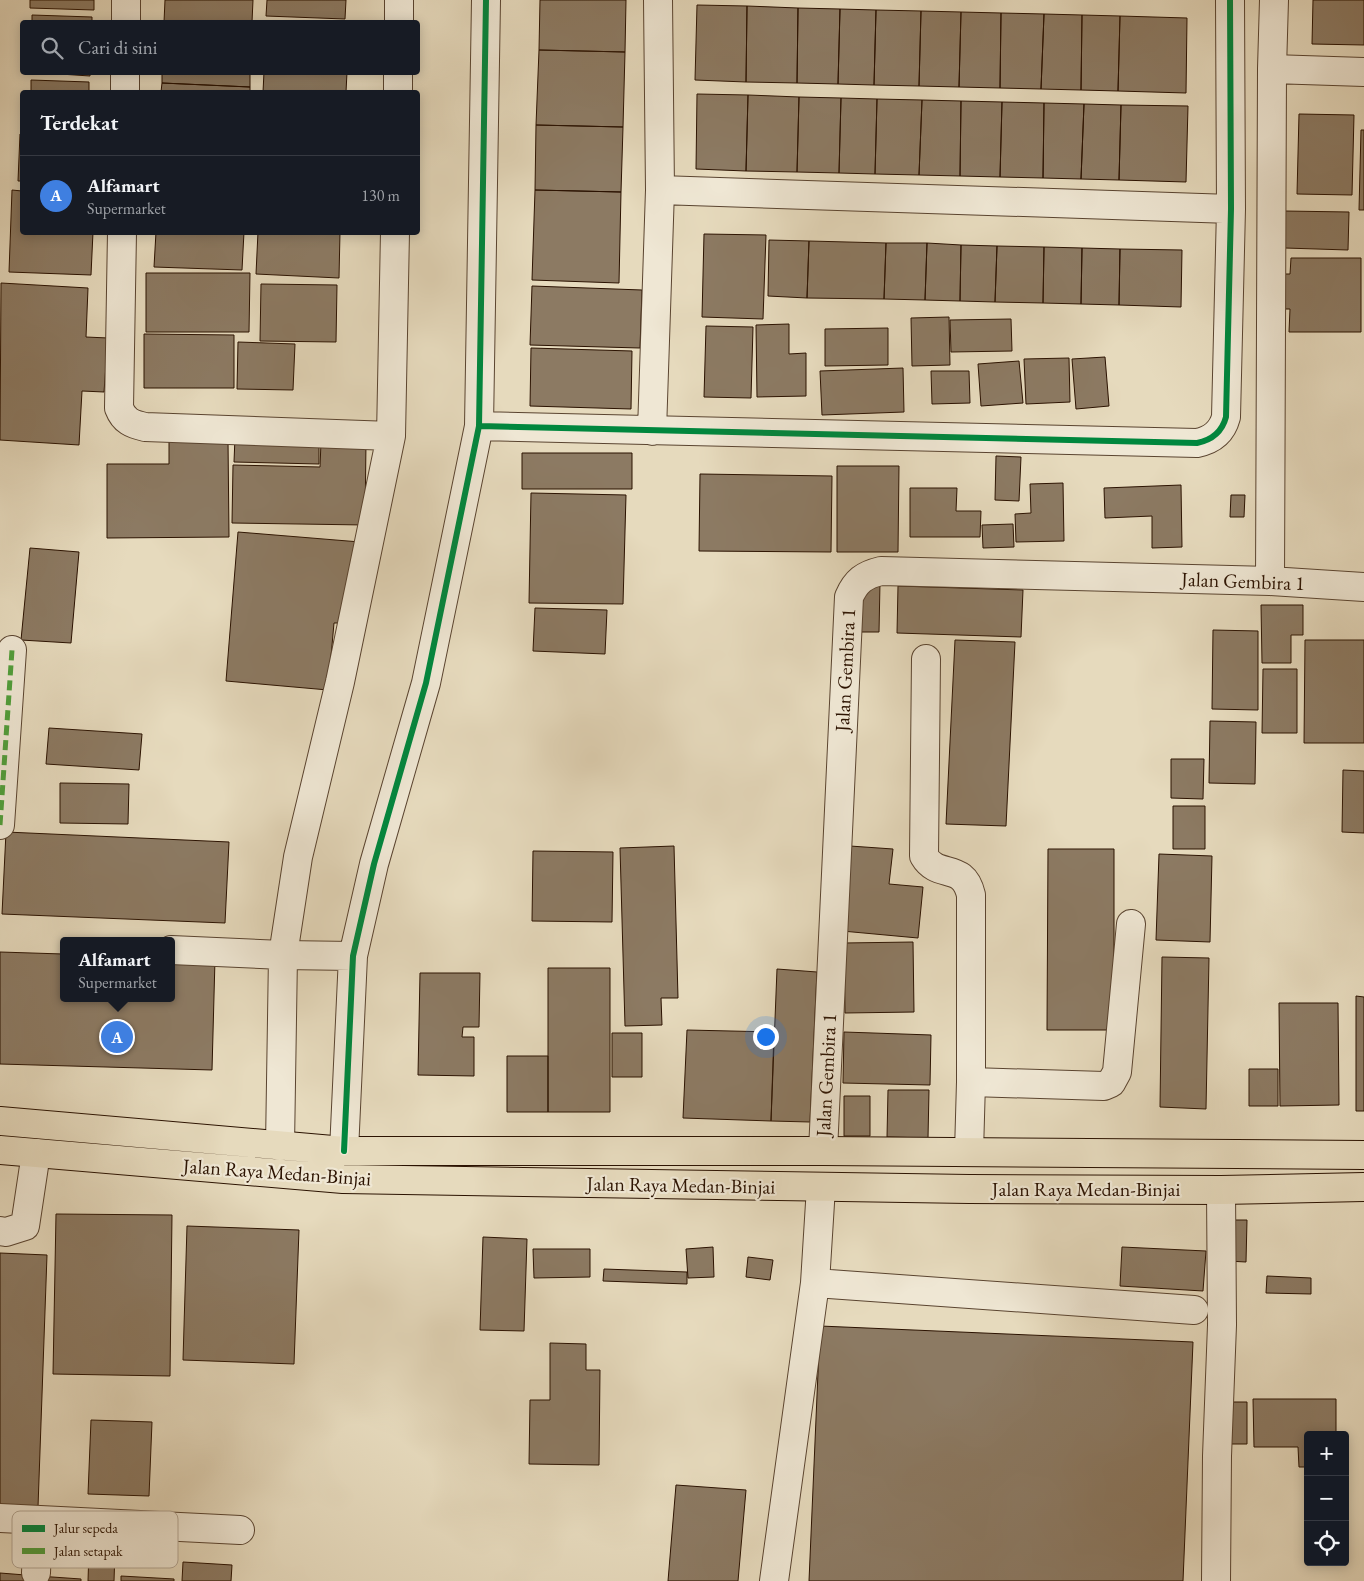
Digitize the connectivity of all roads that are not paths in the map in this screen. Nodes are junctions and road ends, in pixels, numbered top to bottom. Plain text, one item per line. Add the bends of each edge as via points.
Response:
1 (126, 0) edge
2 (399, 0) edge
3 (486, 0) edge
4 (658, 0) edge
5 (1230, 0) edge
6 (1274, 0) edge
7 (126, 20) edge
8 (399, 20) edge
9 (1272, 69) junction
10 (1364, 72) edge
11 (125, 75) edge
12 (398, 75) edge
13 (124, 90) edge
14 (398, 90) edge
15 (660, 190) junction
16 (1231, 209) junction
17 (122, 235) edge
18 (395, 235) edge
19 (479, 426) junction
20 (652, 431) junction
21 (391, 436) junction
22 (1270, 581) junction
23 (1364, 587) edge
24 (12, 650) dead end
25 (926, 660) dead end
26 (0, 825) edge
27 (1131, 924) dead end
28 (175, 950) edge
29 (283, 955) junction
30 (353, 956) junction
31 (972, 1082) junction
32 (0, 1121) edge
33 (280, 1146) junction
34 (0, 1150) edge
35 (344, 1150) junction
36 (823, 1150) junction
37 (969, 1152) junction
38 (36, 1153) junction
39 (1364, 1155) edge
40 (821, 1187) junction
41 (1364, 1187) edge
42 (1221, 1190) junction
43 (0, 1231) edge
44 (815, 1283) junction
45 (1194, 1310) dead end
46 (178, 1527) edge
47 (240, 1530) dead end
48 (36, 1568) edge
49 (36, 1573) dead end
50 (774, 1581) edge
51 (1216, 1581) edge

1 - 7 street
2 - 8 street
3 - 19 street
4 - 15 street
5 - 16 street
6 - 9 street
9 - 10 street
9 - 22 street
11 - 13 street
12 - 14 street
15 - 16 street
15 - 20 street
16 - 20 street via 1226,417 1216,435 1204,442
17 - 21 street via 120,408 128,421 145,427
18 - 21 street
19 - 20 street
19 - 30 street via 426,683 374,864
21 - 29 street via 340,682 298,857
22 - 23 street, Jalan Gembira 1
22 - 36 street, Jalan Gembira 1 via 881,571 868,574 853,587 849,597
24 - 26 street
25 - 31 street via 924,856 933,866 960,876 972,895
27 - 31 street via 1117,1072 1111,1083 1104,1086
28 - 29 street
29 - 30 street
29 - 33 street
30 - 35 street
31 - 37 street
32 - 33 highway, Jalan Raya Medan-Binjai
33 - 35 highway, Jalan Raya Medan-Binjai
34 - 38 highway, Jalan Raya Medan-Binjai
35 - 36 highway, Jalan Raya Medan-Binjai
36 - 37 highway, Jalan Raya Medan-Binjai
37 - 39 highway, Jalan Raya Medan-Binjai
38 - 40 highway, Jalan Raya Medan-Binjai via 343,1179
38 - 43 street via 25,1226
40 - 42 highway, Jalan Raya Medan-Binjai
40 - 44 street
41 - 42 highway, Jalan Raya Medan-Binjai
42 - 51 street via 1222,1325
44 - 45 street
44 - 50 street
46 - 47 street
48 - 49 street

